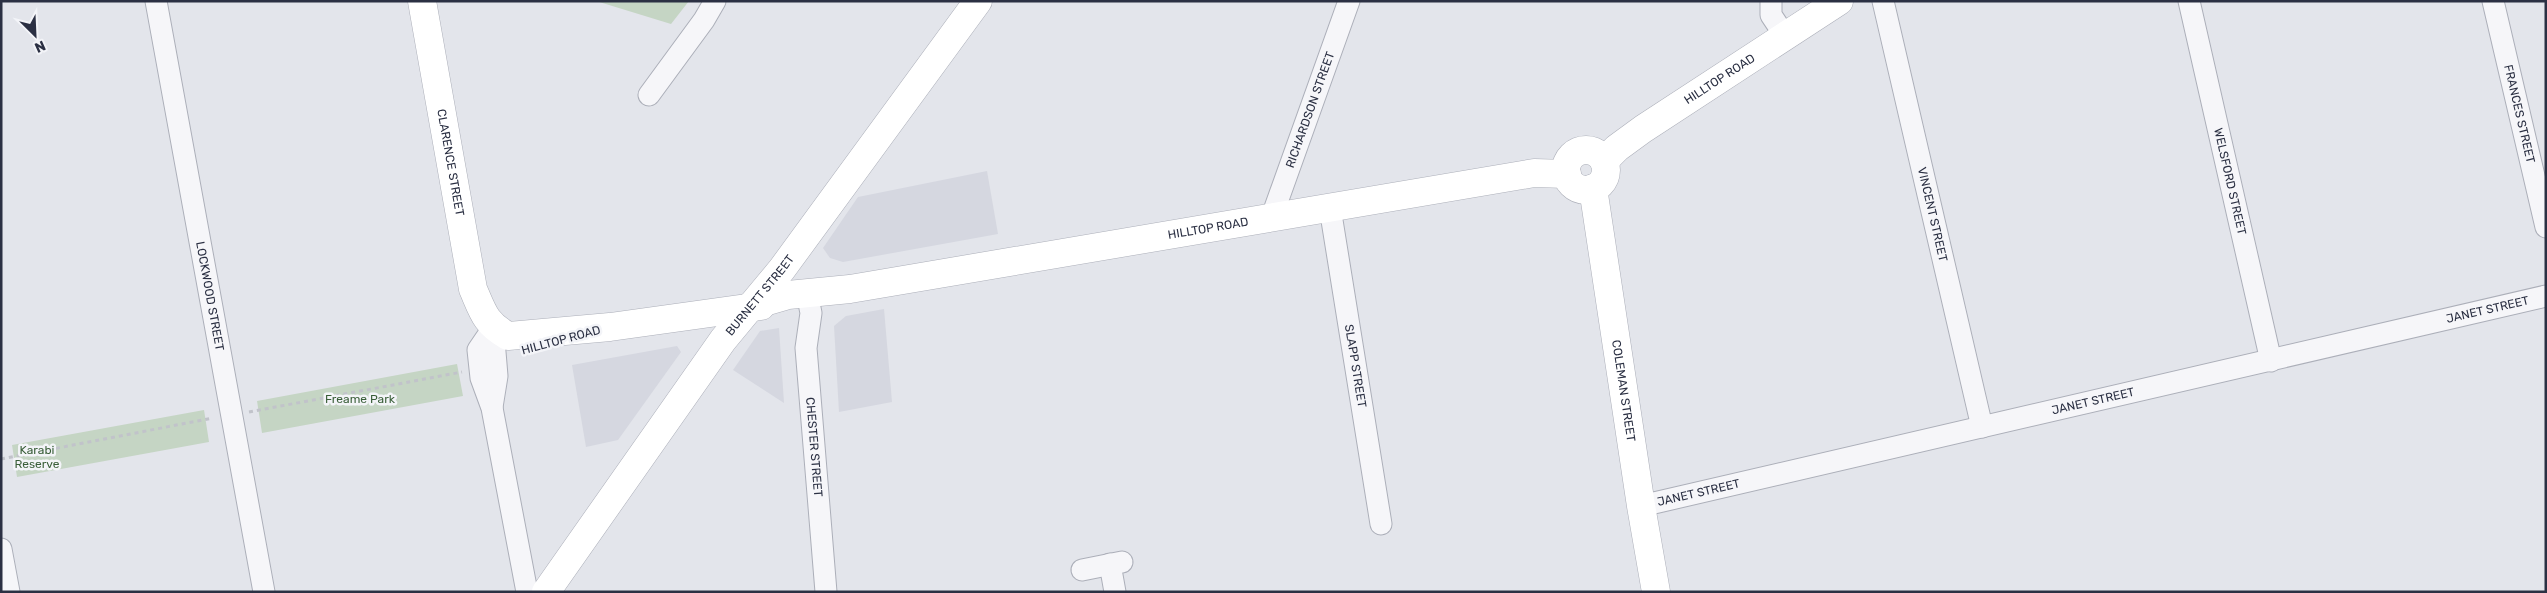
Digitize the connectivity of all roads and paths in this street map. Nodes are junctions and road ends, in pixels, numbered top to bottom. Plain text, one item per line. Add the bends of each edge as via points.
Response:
1 (156, 1) edge
2 (422, 1) edge
3 (715, 1) edge
4 (978, 1) edge
5 (1349, 1) edge
6 (1770, 1) edge
7 (1839, 1) edge
8 (1883, 1) edge
9 (2189, 1) edge
10 (2494, 1) edge
11 (1785, 36) junction
12 (649, 95) dead end
13 (2538, 158) edge
14 (1604, 161) junction
15 (1566, 174) junction
16 (1593, 188) junction
17 (1330, 208) junction
18 (1271, 219) junction
19 (2546, 227) edge
20 (804, 239) junction
21 (850, 289) junction
22 (2546, 296) edge
23 (809, 303) junction
24 (751, 306) junction
25 (490, 335) junction
26 (2271, 361) junction
27 (1982, 427) junction
28 (1641, 506) junction
29 (1381, 524) dead end
30 (1, 549) edge
31 (1082, 570) dead end
32 (9, 592) edge
33 (264, 592) edge
34 (527, 592) edge
35 (546, 592) edge
36 (826, 592) edge
37 (1115, 592) edge
38 (1656, 592) edge

1 - 33 street, LOCKWOOD STREET
2 - 25 street, CLARENCE STREET via 473,290
3 - 12 street
4 - 20 street, BURNETT STREET
5 - 18 street, RICHARDSON STREET
6 - 11 street via 1771,15
7 - 11 street, HILLTOP ROAD
8 - 27 street, VINCENT STREET
9 - 26 street, WELSFORD STREET
10 - 13 street, FRANCES STREET
11 - 14 street, HILLTOP ROAD via 1643,129
13 - 19 street, FRANCES STREET
14 - 15 street via 1588,150 1578,152 1568,161
14 - 16 street via 1606,175
15 - 16 street via 1574,186 1586,190
15 - 17 street, HILLTOP ROAD via 1534,173
16 - 28 street, COLEMAN STREET
17 - 18 street, HILLTOP ROAD
17 - 29 street, SLAPP STREET
18 - 21 street, HILLTOP ROAD
20 - 21 street via 804,259 810,274 817,280
20 - 24 street, BURNETT STREET
21 - 23 street, HILLTOP ROAD via 830,300
21 - 24 street, HILLTOP ROAD via 788,295
22 - 26 street, JANET STREET
23 - 24 street, HILLTOP ROAD
23 - 36 street, CHESTER STREET via 811,314 806,348
24 - 25 street, HILLTOP ROAD via 610,327
24 - 35 street, BURNETT STREET via 723,340
25 - 34 street, CLARENCE STREET via 498,376 492,408
26 - 27 street, JANET STREET
27 - 28 street, JANET STREET
28 - 38 street, COLEMAN STREET
30 - 32 street
31 - 37 street via 1116,563

